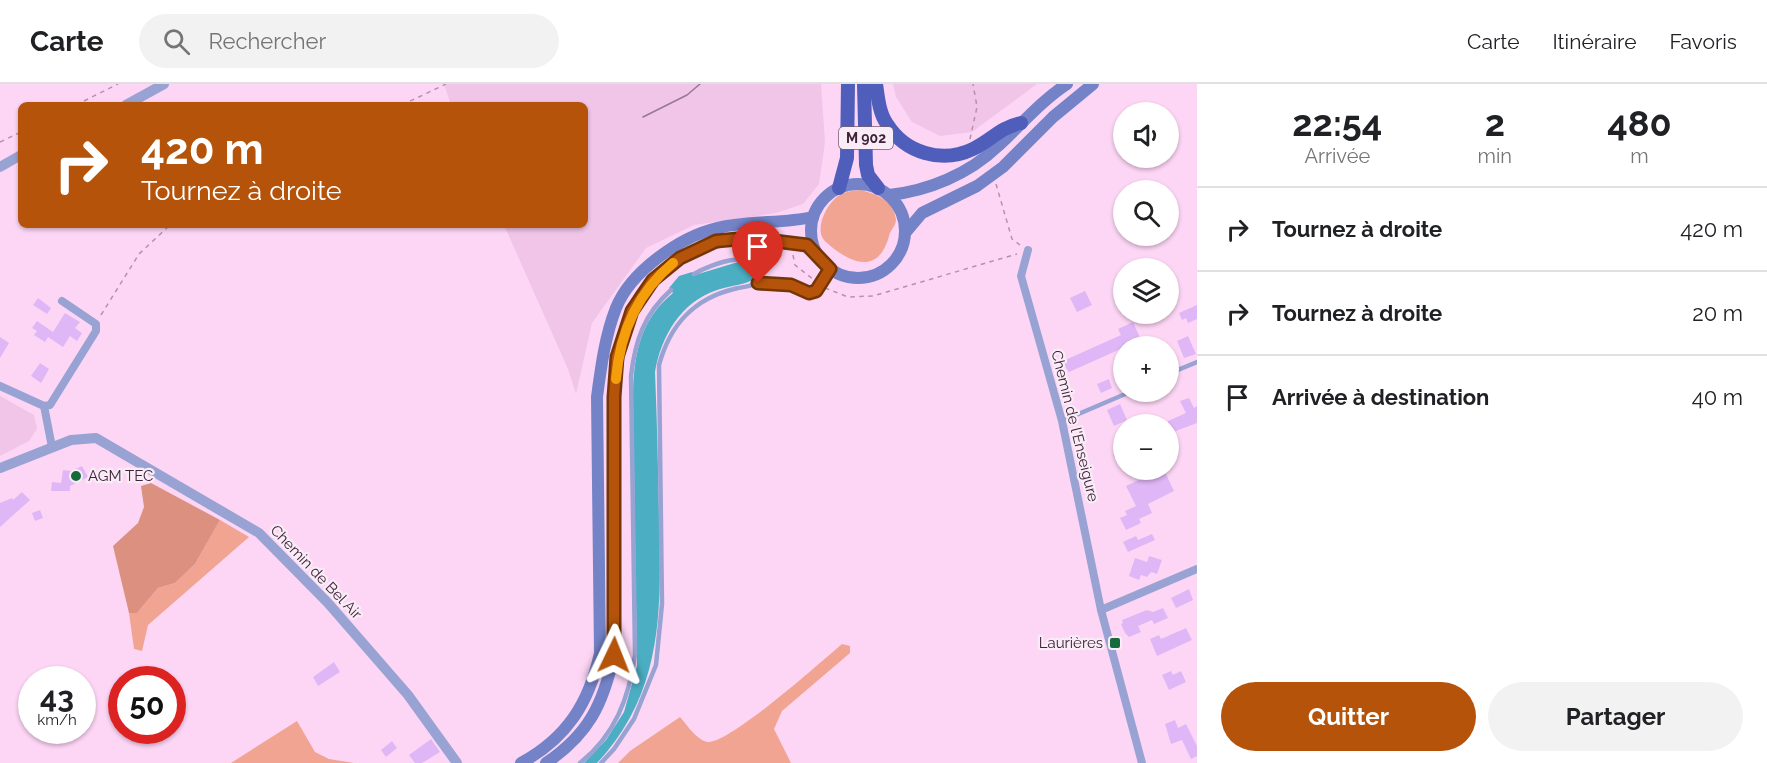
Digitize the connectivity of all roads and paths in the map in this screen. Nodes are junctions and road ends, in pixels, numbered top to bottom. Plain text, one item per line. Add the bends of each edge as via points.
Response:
1 (118, 84) edge
2 (164, 84) edge
3 (446, 84) edge
4 (848, 84) edge
5 (864, 84) edge
6 (876, 84) edge
7 (973, 84) edge
8 (1068, 84) edge
9 (1093, 84) edge
10 (82, 102) edge
11 (131, 102) edge
12 (408, 102) edge
13 (1021, 123) junction
14 (18, 133) edge
15 (0, 142) edge
16 (970, 142) dead end
17 (18, 157) edge
18 (0, 167) edge
19 (996, 184) dead end
20 (839, 188) junction
21 (884, 191) junction
22 (813, 217) junction
23 (167, 228) edge
24 (906, 231) junction
25 (794, 248) dead end
26 (1028, 250) junction
27 (817, 254) junction
28 (830, 269) junction
29 (694, 274) dead end
30 (758, 283) junction
31 (821, 285) junction
32 (671, 290) dead end
33 (63, 302) dead end
34 (96, 324) junction
35 (1197, 362) edge
36 (1179, 369) edge
37 (0, 386) edge
38 (1113, 399) edge
39 (44, 406) junction
40 (1062, 421) junction
41 (52, 447) junction
42 (0, 468) edge
43 (1197, 569) edge
44 (1101, 610) junction
45 (454, 761) edge
46 (520, 763) edge
47 (546, 763) edge
48 (580, 763) edge
49 (601, 763) edge
50 (1142, 763) edge

1 - 10 path
2 - 11 street
3 - 12 path
4 - 20 highway, M 902 via 847,158
5 - 21 highway, M 902 via 866,165 868,175
6 - 13 highway via 886,124 901,141 935,156 959,155 979,146 1005,126
7 - 16 path via 977,107
8 - 13 main road
9 - 24 main road via 998,172 922,213
13 - 21 main road via 996,148 953,176 922,189
14 - 15 path
17 - 18 street
19 - 26 path via 1012,239
20 - 21 main road via 859,184
20 - 22 main road via 828,195
21 - 24 main road via 904,218
22 - 27 main road via 812,236
22 - 46 main road via 719,227 694,235 640,273 617,306 597,397 600,653 594,681 573,721 557,739
23 - 34 path via 139,254
24 - 28 main road via 896,259 879,273 858,278
25 - 31 path via 795,265
26 - 31 path via 873,296 848,297
26 - 40 street, Chemin de l'Enseigure via 1021,276
27 - 28 main road
27 - 47 main road via 807,245 794,242 749,238 716,241 680,258 653,280 632,311 617,357 614,397 614,655 597,712 563,751
28 - 31 lane
29 - 30 lane via 722,262 749,259 757,265
30 - 31 lane via 791,285 809,293
30 - 49 lane via 715,294 700,303 685,314 666,343 659,365 662,604 656,665 634,719
32 - 48 lane via 650,312 640,331 631,376 635,655 631,682 611,729
33 - 34 street
34 - 39 street via 93,337 50,405
35 - 36 lane
37 - 39 street
38 - 40 lane
39 - 41 street
40 - 44 street, Chemin de l'Enseigure
41 - 42 street, Chemin de Bel Air
41 - 45 street, Chemin de Bel Air via 86,437 105,442 259,533 328,603 401,687
43 - 44 street
44 - 50 street, Chemin de l'Enseigure

